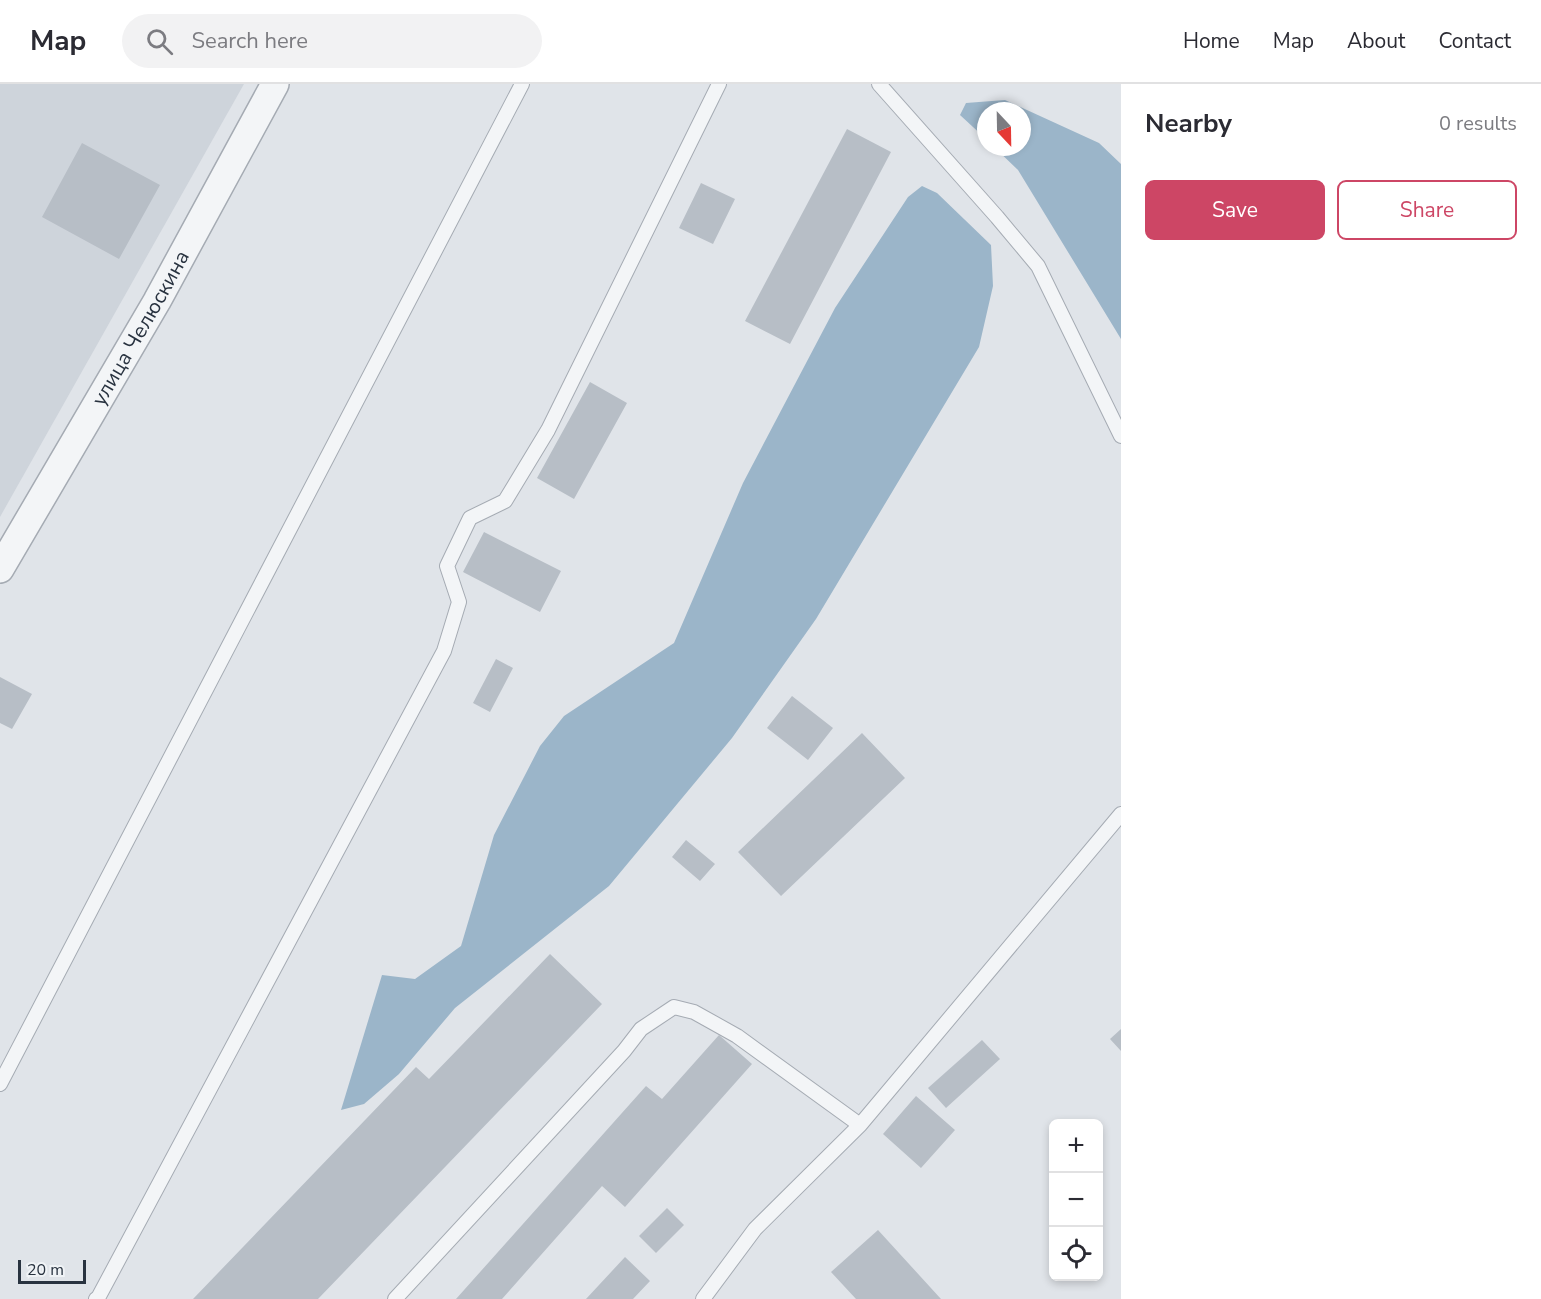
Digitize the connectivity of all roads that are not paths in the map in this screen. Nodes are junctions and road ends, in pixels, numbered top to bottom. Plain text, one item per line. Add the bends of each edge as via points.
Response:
1 (275, 84) edge
2 (522, 84) edge
3 (718, 84) edge
4 (879, 84) edge
5 (1121, 436) edge
6 (0, 569) edge
7 (1121, 814) edge
8 (0, 1084) edge
9 (860, 1125) junction
10 (96, 1299) edge
11 (395, 1299) edge
12 (703, 1299) edge

1 - 6 street, улица Челюскина via 157,301
2 - 8 lane
3 - 10 lane via 548,430 505,501 470,518 447,566 459,602 444,651
4 - 5 lane via 1038,266
7 - 9 lane
9 - 11 lane via 737,1036 694,1012 674,1007 641,1029
9 - 12 lane via 755,1229

